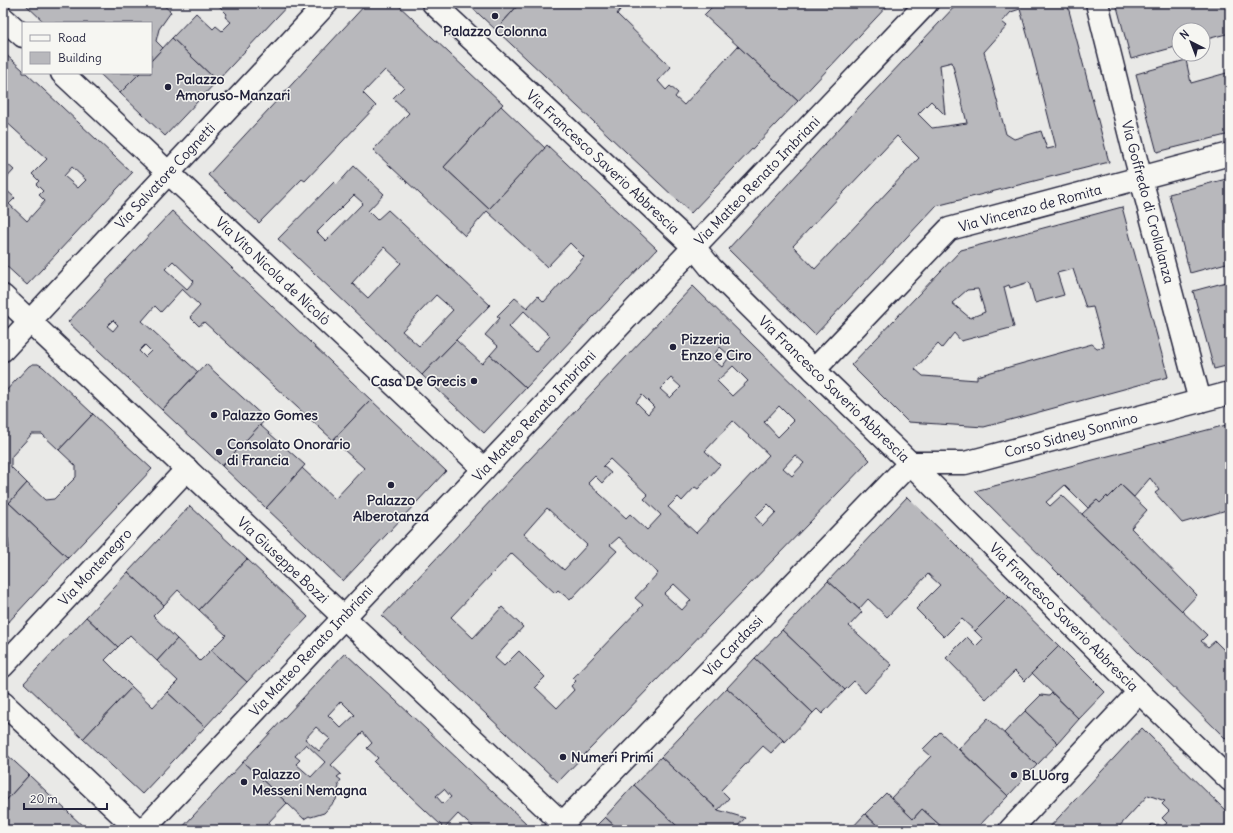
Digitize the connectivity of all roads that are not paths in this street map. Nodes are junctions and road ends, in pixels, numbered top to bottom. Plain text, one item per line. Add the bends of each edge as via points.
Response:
1 (327, 3) edge
2 (432, 3) edge
3 (926, 3) edge
4 (1097, 3) edge
5 (3, 18) edge
6 (22, 35) edge
7 (63, 74) edge
8 (1230, 154) edge
9 (169, 173) junction
10 (1141, 178) junction
11 (694, 247) junction
12 (3, 296) edge
13 (30, 321) junction
14 (3, 350) edge
15 (814, 370) junction
16 (1230, 393) edge
17 (1200, 401) junction
18 (910, 463) junction
19 (187, 469) junction
20 (484, 469) junction
21 (343, 617) junction
22 (3, 666) edge
23 (1139, 692) junction
24 (3, 703) edge
25 (1230, 780) edge
26 (559, 827) edge
27 (138, 830) edge
28 (143, 830) edge
29 (1010, 830) edge

1 - 9 street, Via Salvatore Cognetti
2 - 11 street, Via Francesco Saverio Abbrescia
3 - 11 street, Via Matteo Renato Imbriani
4 - 10 street, Via Goffredo di Crollalanza
5 - 6 street
7 - 9 street, Via Vito Nicola de Nicolò
8 - 10 street, Via Vincenzo de Romita
9 - 13 street, Via Salvatore Cognetti
9 - 20 street, Via Vito Nicola de Nicolò
10 - 15 street, Via Vincenzo de Romita via 949,230
10 - 17 street, Via Goffredo di Crollalanza
11 - 15 street, Via Francesco Saverio Abbrescia via 711,268
11 - 20 street, Via Matteo Renato Imbriani
12 - 13 street, Via Giuseppe Bozzi
13 - 14 street, Via Salvatore Cognetti
13 - 19 street, Via Giuseppe Bozzi
15 - 18 street, Via Francesco Saverio Abbrescia
16 - 17 street, Corso Sidney Sonnino
17 - 18 street, Corso Sidney Sonnino via 965,462
18 - 23 street, Via Francesco Saverio Abbrescia
18 - 26 street, Via Cardassi
19 - 21 street, Via Giuseppe Bozzi
19 - 22 street, Via Montenegro
20 - 21 street, Via Matteo Renato Imbriani
21 - 26 street, Via Giuseppe Bozzi
21 - 28 street, Via Matteo Renato Imbriani
23 - 25 street, Via Francesco Saverio Abbrescia
23 - 29 street
24 - 27 street

